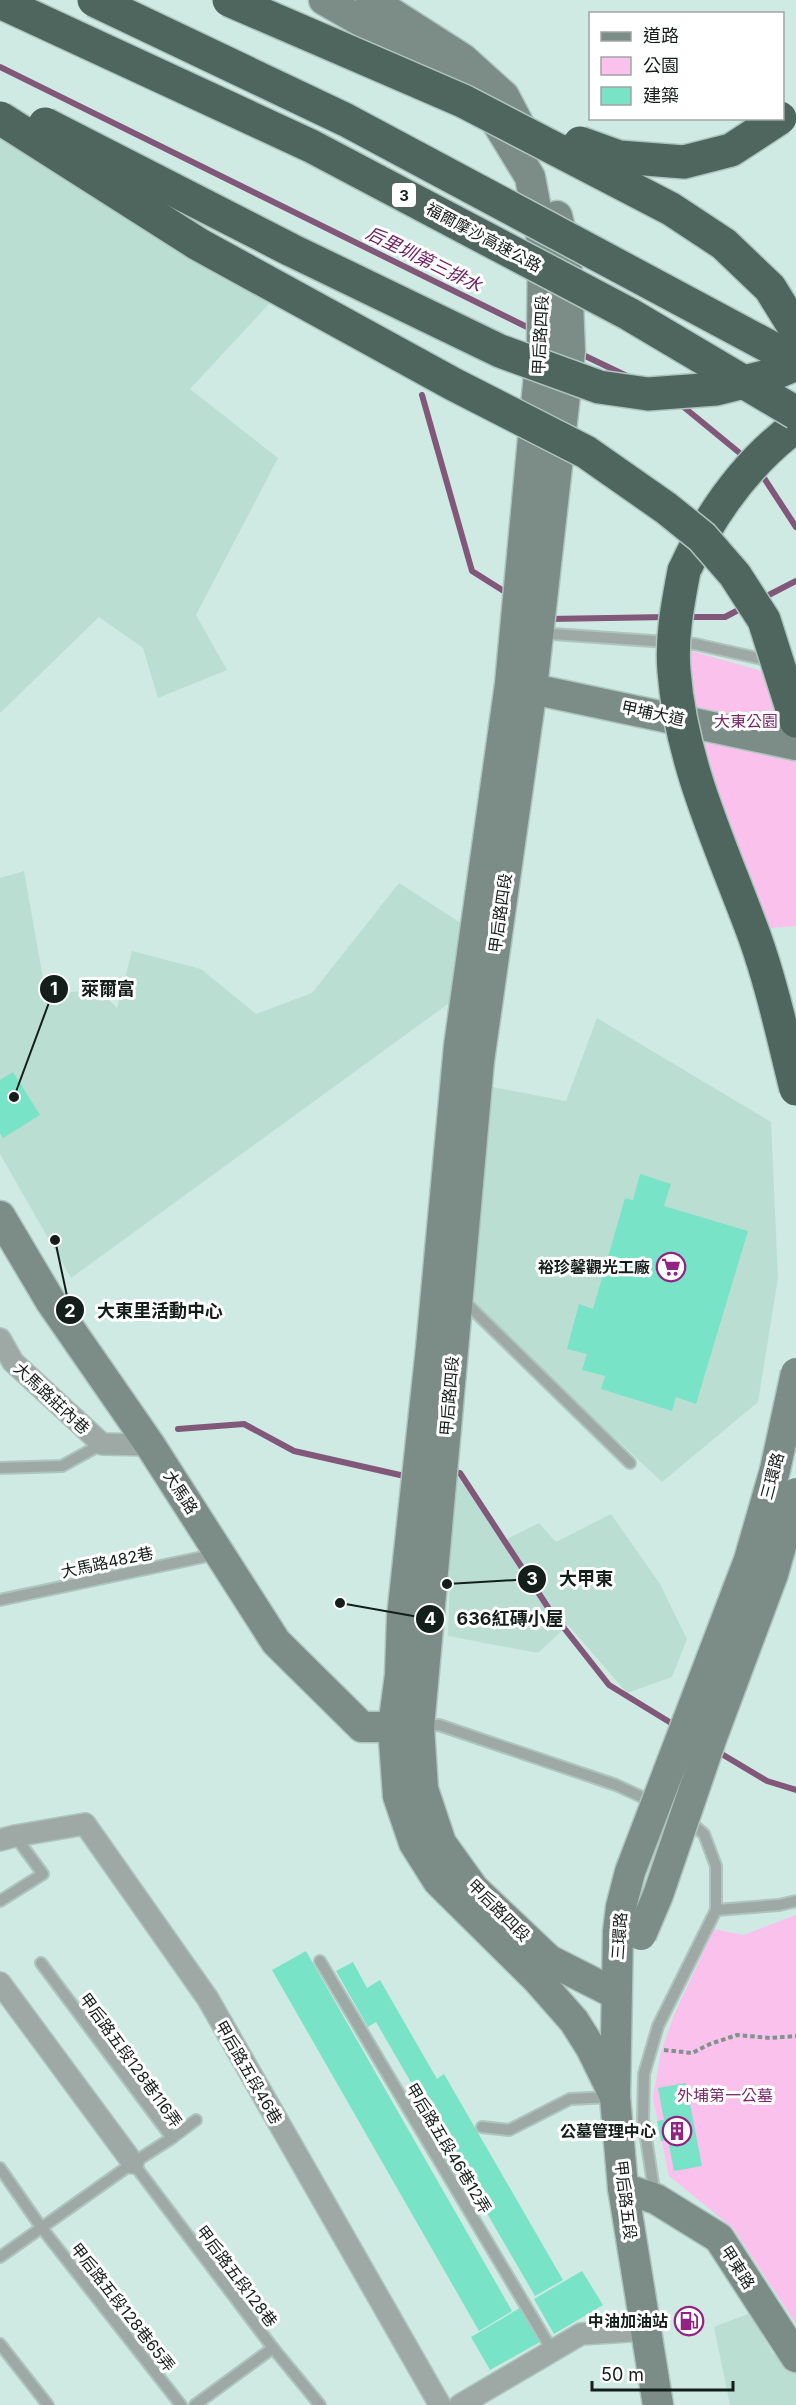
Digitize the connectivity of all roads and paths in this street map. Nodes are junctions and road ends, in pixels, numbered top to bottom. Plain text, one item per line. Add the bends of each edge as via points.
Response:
1 (94, 0) edge
2 (229, 0) edge
3 (324, 0) edge
4 (371, 0) edge
5 (0, 2) edge
6 (463, 101) junction
7 (0, 102) edge
8 (796, 105) edge
9 (784, 115) edge
10 (0, 118) edge
11 (778, 120) edge
12 (796, 330) edge
13 (796, 362) edge
14 (796, 413) edge
15 (796, 426) edge
16 (531, 591) junction
17 (527, 630) junction
18 (796, 668) edge
19 (521, 686) junction
20 (796, 721) edge
21 (796, 745) edge
22 (796, 1089) edge
23 (0, 1216) edge
24 (458, 1296) junction
25 (0, 1339) edge
26 (796, 1373) edge
27 (102, 1444) junction
28 (150, 1445) junction
29 (630, 1463) dead end
30 (0, 1468) edge
31 (796, 1493) edge
32 (220, 1553) junction
33 (0, 1600) edge
34 (406, 1727) junction
35 (5, 1836) edge
36 (0, 1900) edge
37 (796, 1901) edge
38 (716, 1910) junction
39 (629, 1934) junction
40 (320, 1961) dead end
41 (41, 1964) dead end
42 (537, 1979) junction
43 (0, 1983) edge
44 (616, 1994) junction
45 (796, 2036) edge
46 (651, 2048) junction
47 (615, 2097) junction
48 (196, 2120) dead end
49 (482, 2127) dead end
50 (172, 2138) junction
51 (133, 2163) junction
52 (0, 2168) edge
53 (638, 2204) junction
54 (41, 2227) junction
55 (0, 2258) edge
56 (645, 2330) junction
57 (0, 2344) edge
58 (273, 2348) junction
59 (552, 2350) junction
60 (796, 2357) edge
61 (48, 2405) edge
62 (181, 2405) edge
63 (195, 2405) edge
64 (320, 2405) edge
65 (440, 2405) edge
66 (460, 2405) edge
67 (658, 2405) edge

1 - 13 highway, 3, bridge via 346,120
2 - 6 highway, bridge
3 - 16 street, 甲后路四段 via 436,64 491,113 530,177 543,245
4 - 16 street, 甲后路四段 via 463,59 504,96 549,183 566,253 570,351
5 - 14 highway, 福爾摩沙高速公路 / 3, bridge via 311,146 629,314
6 - 11 highway, bridge via 619,157 684,162 731,150
6 - 12 highway, bridge via 671,209 724,244 770,288
7 - 13 highway, bridge via 500,351 599,387 648,394 716,389 768,376
8 - 9 highway
10 - 20 highway, bridge via 198,244 586,452 666,508 702,537 735,575 764,620
15 - 22 highway, bridge via 768,447 735,485 698,542 684,571 677,608 674,668 680,722 698,787 754,938
16 - 17 street, 甲后路四段
17 - 18 lane via 695,644
17 - 19 street, 甲后路四段
19 - 21 street, 甲埔大道
19 - 24 street, 甲后路四段
19 - 34 street, 甲后路四段 via 459,1046 402,1617 400,1675
23 - 28 street, 大馬路 via 51,1302
24 - 29 lane
24 - 34 street, 甲后路四段
25 - 27 street, 大馬路莊內巷 via 13,1362
26 - 39 street, 三環路, bridge via 775,1470 749,1560 630,1872 621,1907
27 - 28 street, 大馬路莊內巷
27 - 30 lane via 62,1466
28 - 32 street, 大馬路
31 - 39 street, 三環路, bridge via 773,1574 658,1895
32 - 33 lane, 大馬路482巷
32 - 34 street, 大馬路 via 276,1642 362,1727
34 - 38 lane via 439,1725 616,1785 671,1811 704,1834 716,1866
34 - 42 street, 甲后路四段 via 398,1796 414,1843 438,1881
34 - 44 street, 甲后路四段 via 441,1843 474,1889 549,1960
35 - 36 lane via 43,1874
35 - 65 street, 甲后路五段46巷 via 85,1824 208,1999
37 - 38 lane
38 - 46 lane via 658,2026
39 - 44 street, 三環路
40 - 59 lane, 甲后路五段46巷12弄
41 - 50 lane, 甲后路五段128巷116弄
42 - 44 street, 甲后路四段 via 574,1993
42 - 47 street, 甲后路四段 via 574,2021
43 - 51 street
44 - 47 street, 甲后路五段
45 - 46 path via 737,2035 692,2053
46 - 53 lane via 644,2074 647,2154
47 - 49 lane via 570,2099 509,2130
47 - 53 street, 甲后路五段
48 - 50 lane
50 - 51 lane, 甲后路五段128巷116弄
51 - 54 lane, 甲后路五段128巷116弄
51 - 58 lane, 甲后路五段128巷
52 - 54 lane, 甲后路五段128巷65弄
53 - 56 street, 甲后路五段
53 - 60 street, 甲東路 via 719,2238
54 - 55 lane, 甲后路五段128巷116弄
54 - 62 lane, 甲后路五段128巷65弄
56 - 59 street via 581,2334
56 - 67 street, 甲后路五段
57 - 61 lane
58 - 63 lane
58 - 64 lane, 甲后路五段128巷
59 - 66 street

